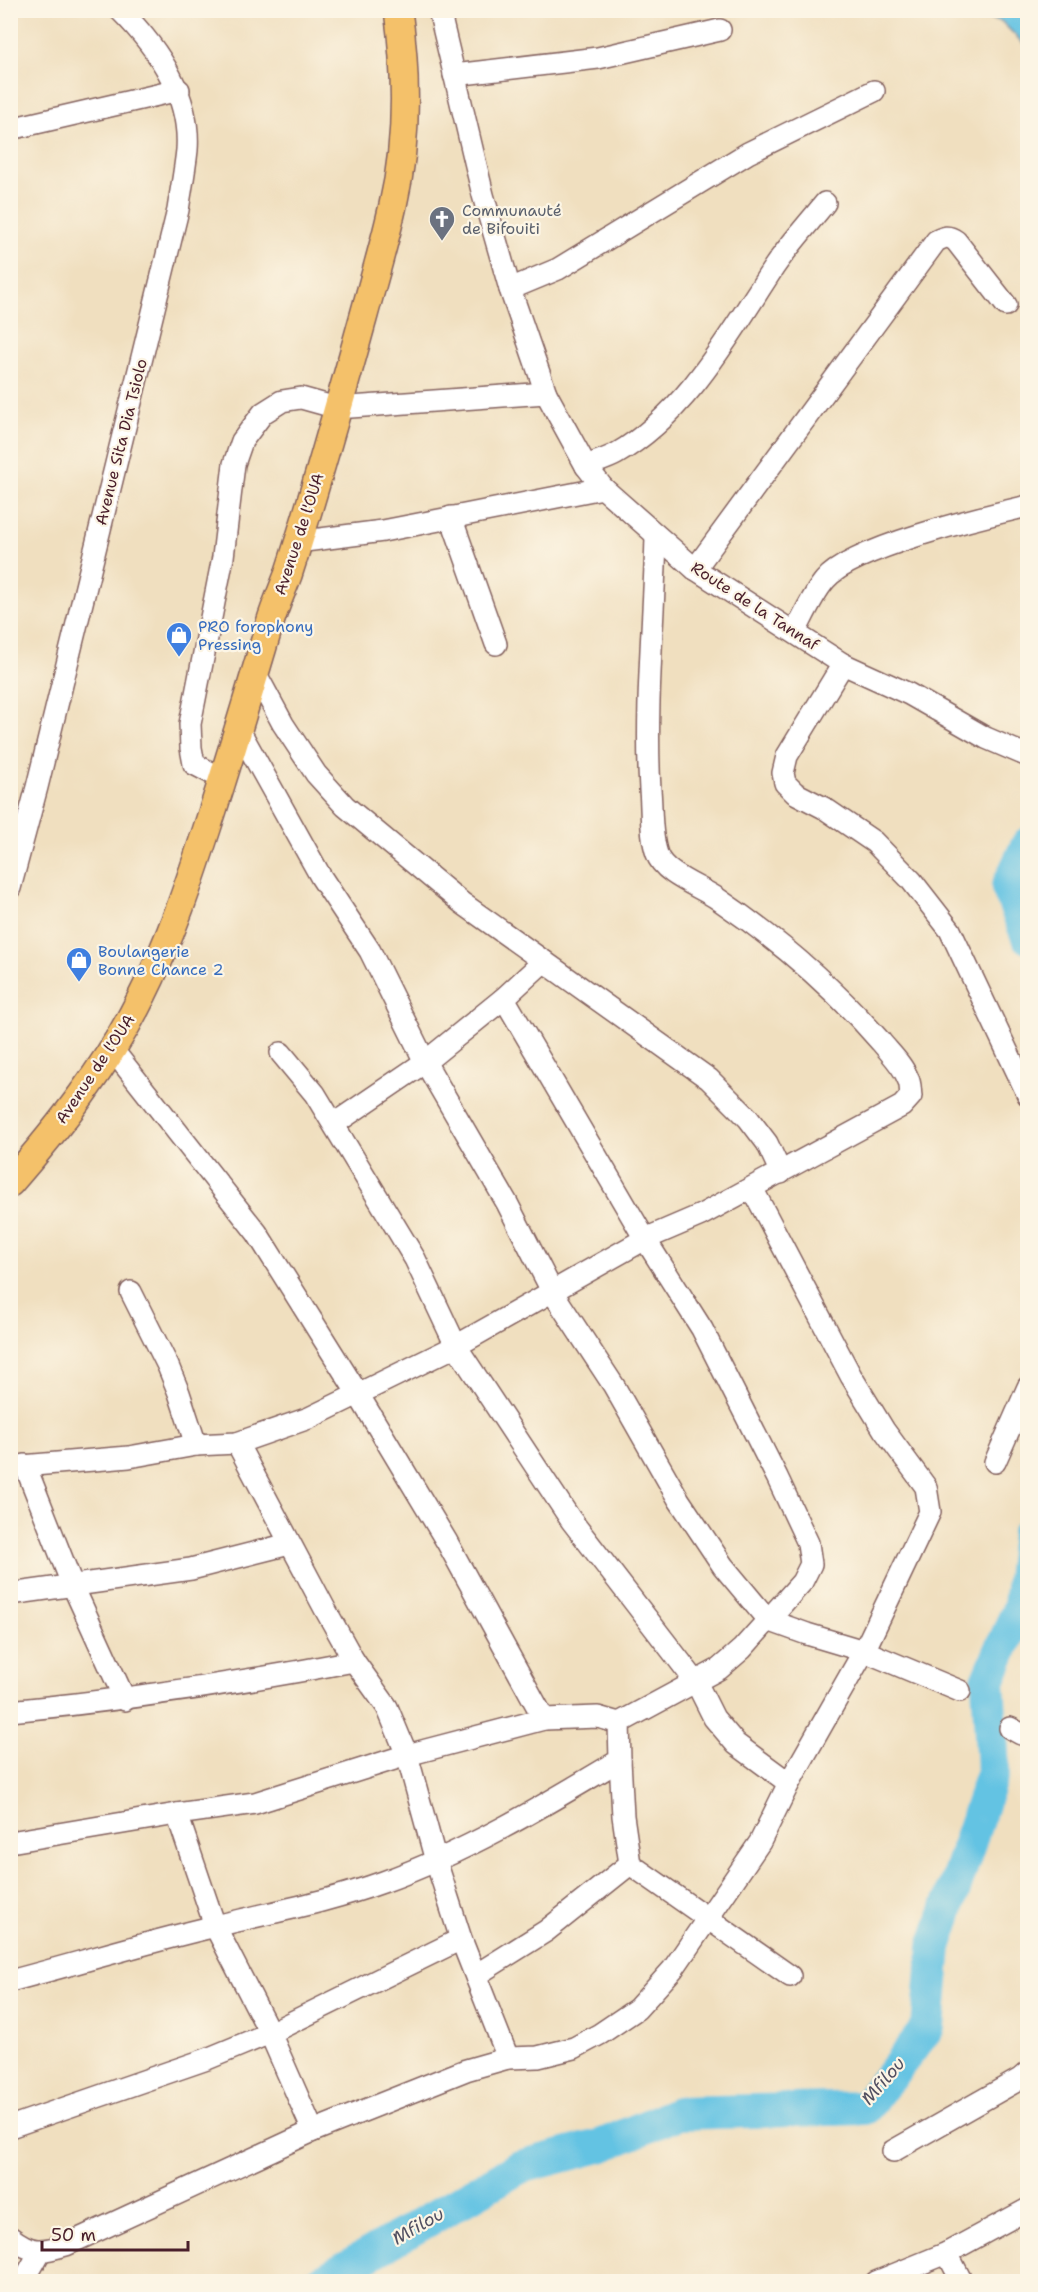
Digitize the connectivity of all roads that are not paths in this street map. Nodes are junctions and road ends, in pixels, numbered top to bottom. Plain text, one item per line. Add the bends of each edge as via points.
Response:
1 (120, 10) edge
2 (398, 10) edge
3 (439, 10) edge
4 (720, 30) dead end
5 (454, 75) junction
6 (178, 90) junction
7 (874, 91) dead end
8 (10, 129) edge
9 (825, 203) dead end
10 (510, 289) junction
11 (1006, 305) dead end
12 (546, 393) junction
13 (338, 408) junction
14 (586, 466) junction
15 (603, 488) junction
16 (1028, 506) edge
17 (451, 517) junction
18 (656, 536) junction
19 (297, 542) junction
20 (695, 569) junction
21 (795, 632) junction
22 (496, 644) dead end
23 (843, 664) junction
24 (256, 674) junction
25 (238, 728) junction
26 (1028, 756) edge
27 (223, 779) junction
28 (10, 888) edge
29 (544, 961) junction
30 (504, 998) junction
31 (112, 1048) junction
32 (281, 1053) dead end
33 (425, 1062) junction
34 (1028, 1095) edge
35 (334, 1124) junction
36 (781, 1173) junction
37 (10, 1183) edge
38 (752, 1188) junction
39 (645, 1239) junction
40 (131, 1292) dead end
41 (553, 1293) junction
42 (456, 1346) junction
43 (1028, 1387) edge
44 (358, 1394) junction
45 (237, 1443) junction
46 (196, 1445) junction
47 (995, 1462) dead end
48 (18, 1466) edge
49 (289, 1544) junction
50 (72, 1584) junction
51 (10, 1594) edge
52 (768, 1620) junction
53 (864, 1651) junction
54 (354, 1661) junction
55 (696, 1682) junction
56 (960, 1691) dead end
57 (125, 1700) junction
58 (10, 1711) edge
59 (544, 1719) junction
60 (619, 1723) junction
61 (407, 1755) junction
62 (620, 1760) junction
63 (789, 1783) junction
64 (177, 1814) junction
65 (10, 1842) edge
66 (436, 1861) junction
67 (630, 1864) junction
68 (708, 1918) junction
69 (216, 1926) junction
70 (461, 1939) junction
71 (476, 1975) junction
72 (790, 1976) dead end
73 (10, 1981) edge
74 (270, 2033) junction
75 (508, 2058) junction
76 (1028, 2072) edge
77 (10, 2127) edge
78 (313, 2131) junction
79 (893, 2151) dead end
80 (1028, 2209) edge
81 (10, 2237) edge
82 (40, 2252) junction
83 (947, 2253) junction
84 (23, 2282) edge
85 (876, 2282) edge
86 (962, 2282) edge

1 - 6 street, Avenue Sita Dia Tsiolo via 139,29
2 - 13 main road, Avenue de l'OUA via 404,54 402,152 394,203
3 - 5 street, Route de la Tannaf
4 - 5 street via 598,58
5 - 10 street, Route de la Tannaf
6 - 8 street
6 - 28 street, Avenue Sita Dia Tsiolo via 187,147 178,210
7 - 10 street via 748,153 558,269
9 - 14 street via 775,266 695,384 656,426 615,455
10 - 12 street, Route de la Tannaf
11 - 20 street via 956,241 943,237 936,241
12 - 13 street
12 - 14 street, Route de la Tannaf
13 - 19 main road, Avenue de l'OUA
13 - 27 street via 301,398 282,400 263,413 242,441 234,464 223,557 190,724 194,764
14 - 15 street, Route de la Tannaf
15 - 17 street
15 - 18 street, Route de la Tannaf
16 - 21 street via 900,542 842,566 825,579
17 - 19 street
17 - 22 street
18 - 20 street, Route de la Tannaf
18 - 36 street via 648,765 657,854 662,864 756,926 807,969 863,1022 909,1080 911,1096 902,1107
19 - 24 main road, Avenue de l'OUA
20 - 21 street, Route de la Tannaf
21 - 23 street, Route de la Tannaf
23 - 26 street, Route de la Tannaf
23 - 34 street via 787,756 784,783 874,842 931,905 950,930
24 - 25 main road, Avenue de l'OUA
24 - 29 street via 316,774 345,806 462,903
25 - 27 main road, Avenue de l'OUA
25 - 33 street via 321,877 370,951
27 - 31 main road, Avenue de l'OUA via 177,919 140,1000
29 - 30 street
29 - 36 street via 709,1079 748,1118 767,1143
30 - 33 street
30 - 39 street
31 - 37 main road, Avenue de l'OUA via 37,1153
31 - 44 street via 257,1233
32 - 35 street
33 - 35 street
33 - 41 street via 507,1203
35 - 42 street via 415,1259
36 - 38 street
38 - 39 street
38 - 53 street via 851,1376 926,1487 930,1512
39 - 41 street
39 - 52 street via 702,1329 808,1543 811,1564 802,1582
40 - 46 street via 168,1366
41 - 42 street
41 - 52 street via 723,1566
42 - 44 street
42 - 55 street via 571,1520
43 - 47 street
44 - 45 street via 309,1418
44 - 59 street via 453,1551
45 - 46 street
45 - 49 street
46 - 48 street via 129,1456
48 - 50 street
49 - 50 street via 191,1569
49 - 54 street
50 - 51 street
50 - 57 street
52 - 53 street
52 - 55 street via 734,1655
53 - 56 street
53 - 63 street
54 - 57 street
54 - 61 street via 387,1707
55 - 60 street
55 - 63 street via 714,1718 736,1744
57 - 58 street
59 - 60 street via 598,1717
59 - 61 street
60 - 62 street
61 - 64 street via 255,1803
61 - 66 street
62 - 66 street via 498,1832
62 - 67 street
63 - 68 street via 760,1842
64 - 65 street
64 - 69 street
66 - 69 street via 318,1903
66 - 70 street
67 - 68 street
67 - 71 street via 546,1931
68 - 72 street
68 - 75 street via 674,1969 637,2009 574,2048 538,2057
69 - 73 street
69 - 74 street
70 - 71 street
70 - 74 street
71 - 75 street
74 - 77 street via 207,2059
74 - 78 street
75 - 78 street via 466,2070
76 - 79 street
78 - 82 street via 76,2240
80 - 83 street
81 - 82 street
82 - 84 street
83 - 85 street
83 - 86 street

